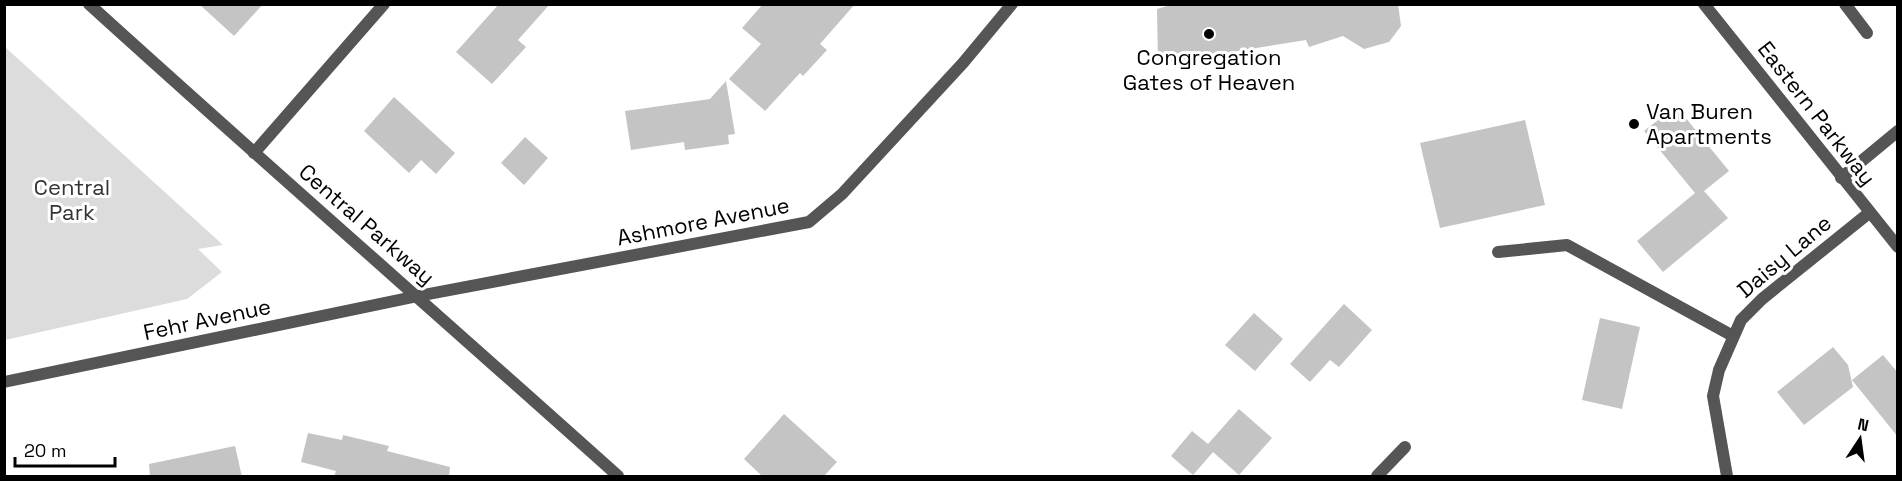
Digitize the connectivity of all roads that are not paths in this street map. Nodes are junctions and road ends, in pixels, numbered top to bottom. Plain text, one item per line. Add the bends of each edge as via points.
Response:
1 (89, 4) edge
2 (384, 4) edge
3 (1012, 4) edge
4 (1704, 4) edge
5 (1845, 4) edge
6 (1867, 33) dead end
7 (1898, 131) edge
8 (254, 153) junction
9 (1841, 178) junction
10 (1869, 213) junction
11 (1898, 247) edge
12 (1498, 252) dead end
13 (418, 296) junction
14 (1733, 336) junction
15 (4, 382) edge
16 (1405, 447) dead end
17 (618, 477) edge
18 (1377, 477) edge
19 (1727, 477) edge

1 - 8 street, Central Parkway
2 - 8 street
3 - 13 street, Ashmore Avenue via 842,194 809,222
4 - 9 street, Eastern Parkway
5 - 6 street
7 - 9 street
8 - 13 street, Central Parkway
9 - 10 street, Eastern Parkway
10 - 11 street, Eastern Parkway
10 - 14 street, Daisy Lane via 1762,298 1741,320
12 - 14 street via 1567,245
13 - 15 street, Fehr Avenue
13 - 17 street, Central Parkway
14 - 19 street, Daisy Lane via 1713,396
16 - 18 street

